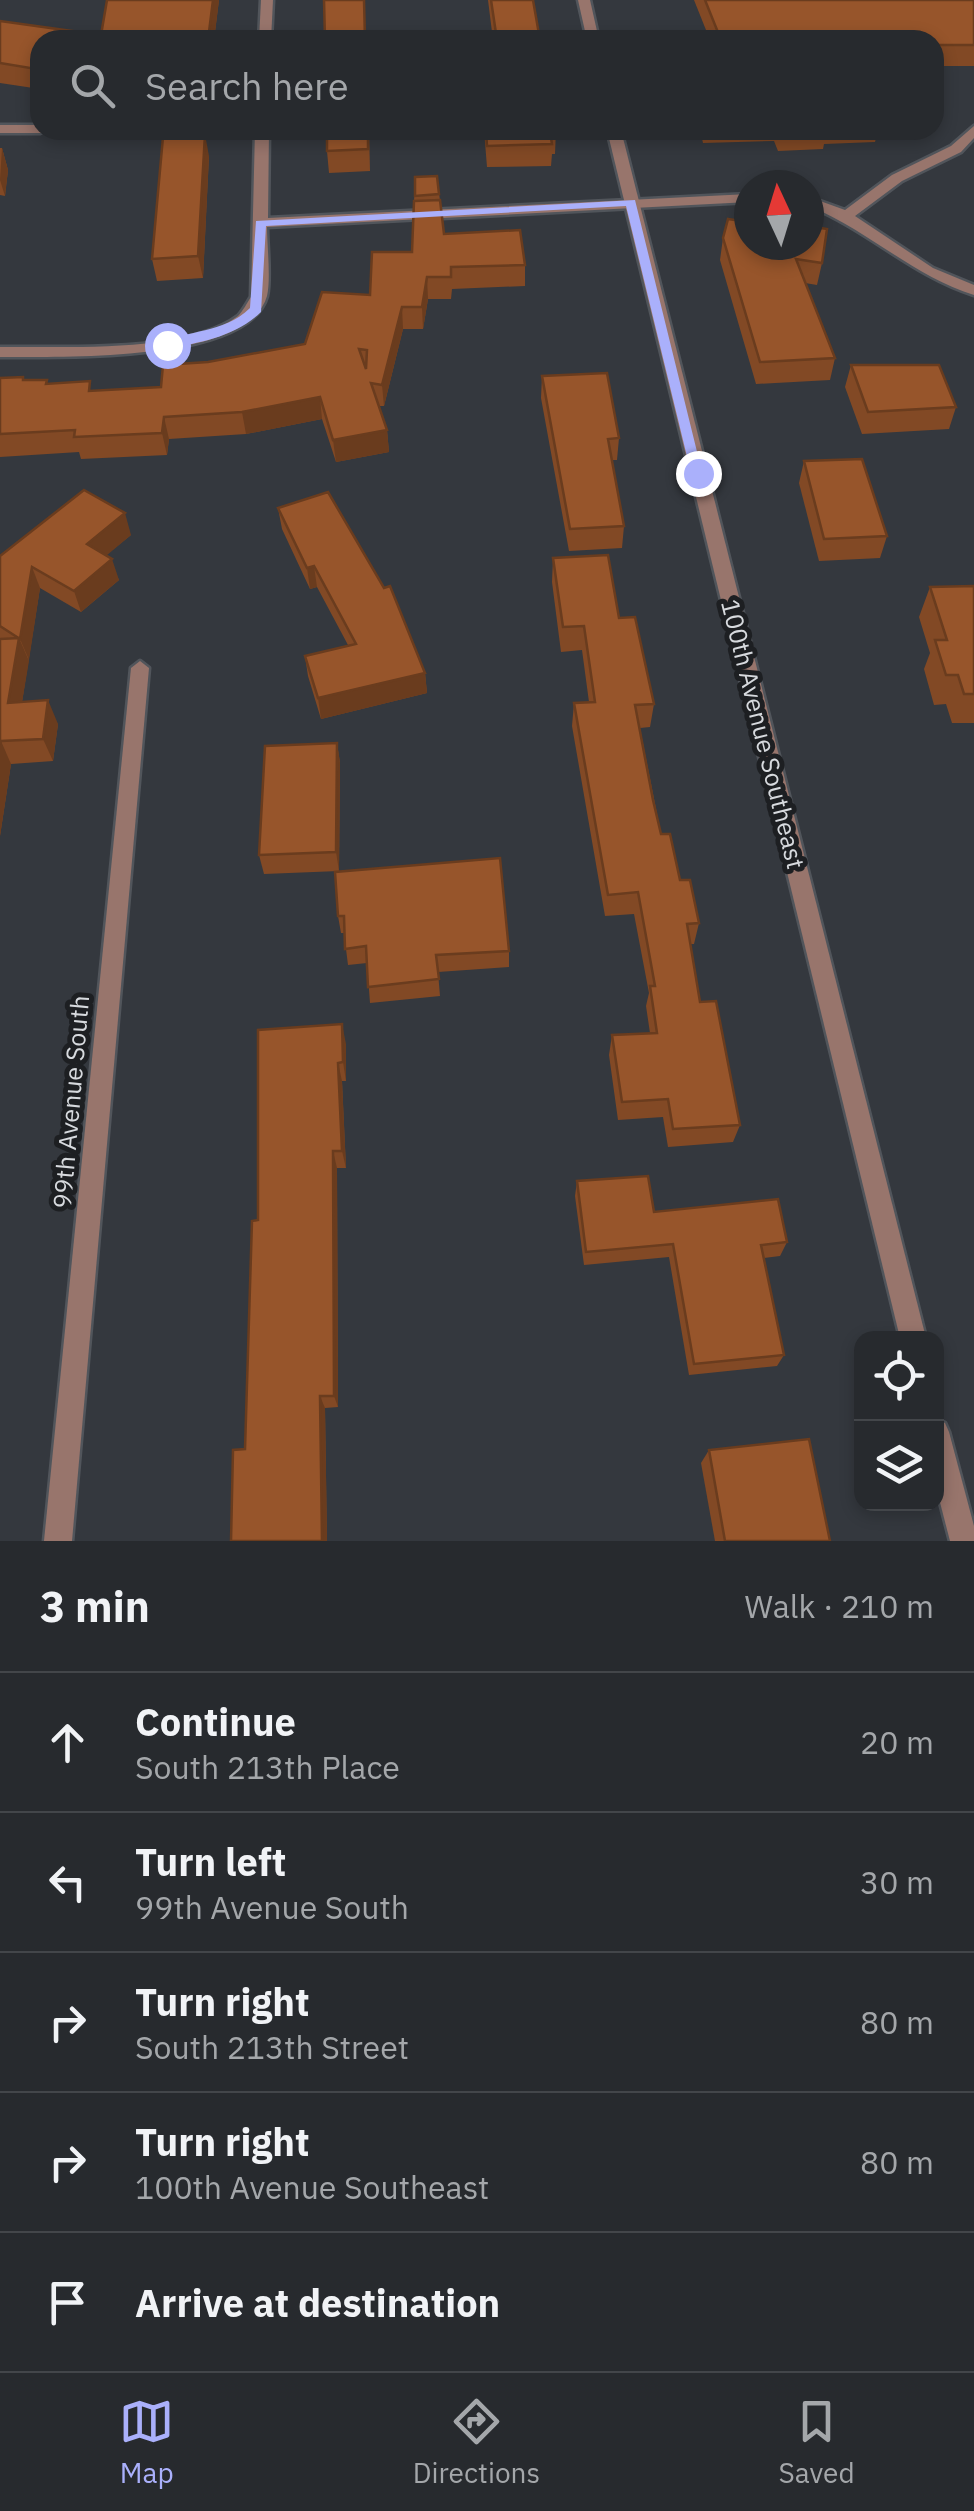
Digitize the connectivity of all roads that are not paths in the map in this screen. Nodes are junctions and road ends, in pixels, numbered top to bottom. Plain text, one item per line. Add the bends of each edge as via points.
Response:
1 (267, 0) edge
2 (584, 0) edge
3 (266, 30) edge
4 (591, 30) edge
5 (0, 129) edge
6 (30, 129) edge
7 (974, 130) edge
8 (262, 140) edge
9 (616, 140) edge
10 (734, 199) edge
11 (631, 202) junction
12 (824, 208) edge
13 (846, 216) junction
14 (260, 223) junction
15 (972, 289) edge
16 (0, 352) edge
17 (140, 668) dead end
18 (911, 1331) edge
19 (944, 1463) edge
20 (58, 1541) edge
21 (964, 1541) edge

1 - 3 street
2 - 4 street
5 - 6 street
7 - 13 street via 956,149 897,178
8 - 14 street
9 - 11 street, 100th Avenue Southeast
10 - 11 street
11 - 14 street
11 - 18 street, 100th Avenue Southeast
12 - 13 street
13 - 15 street via 928,270
14 - 16 street via 260,297 244,322 167,345
17 - 20 street, 99th Avenue South
19 - 21 street

